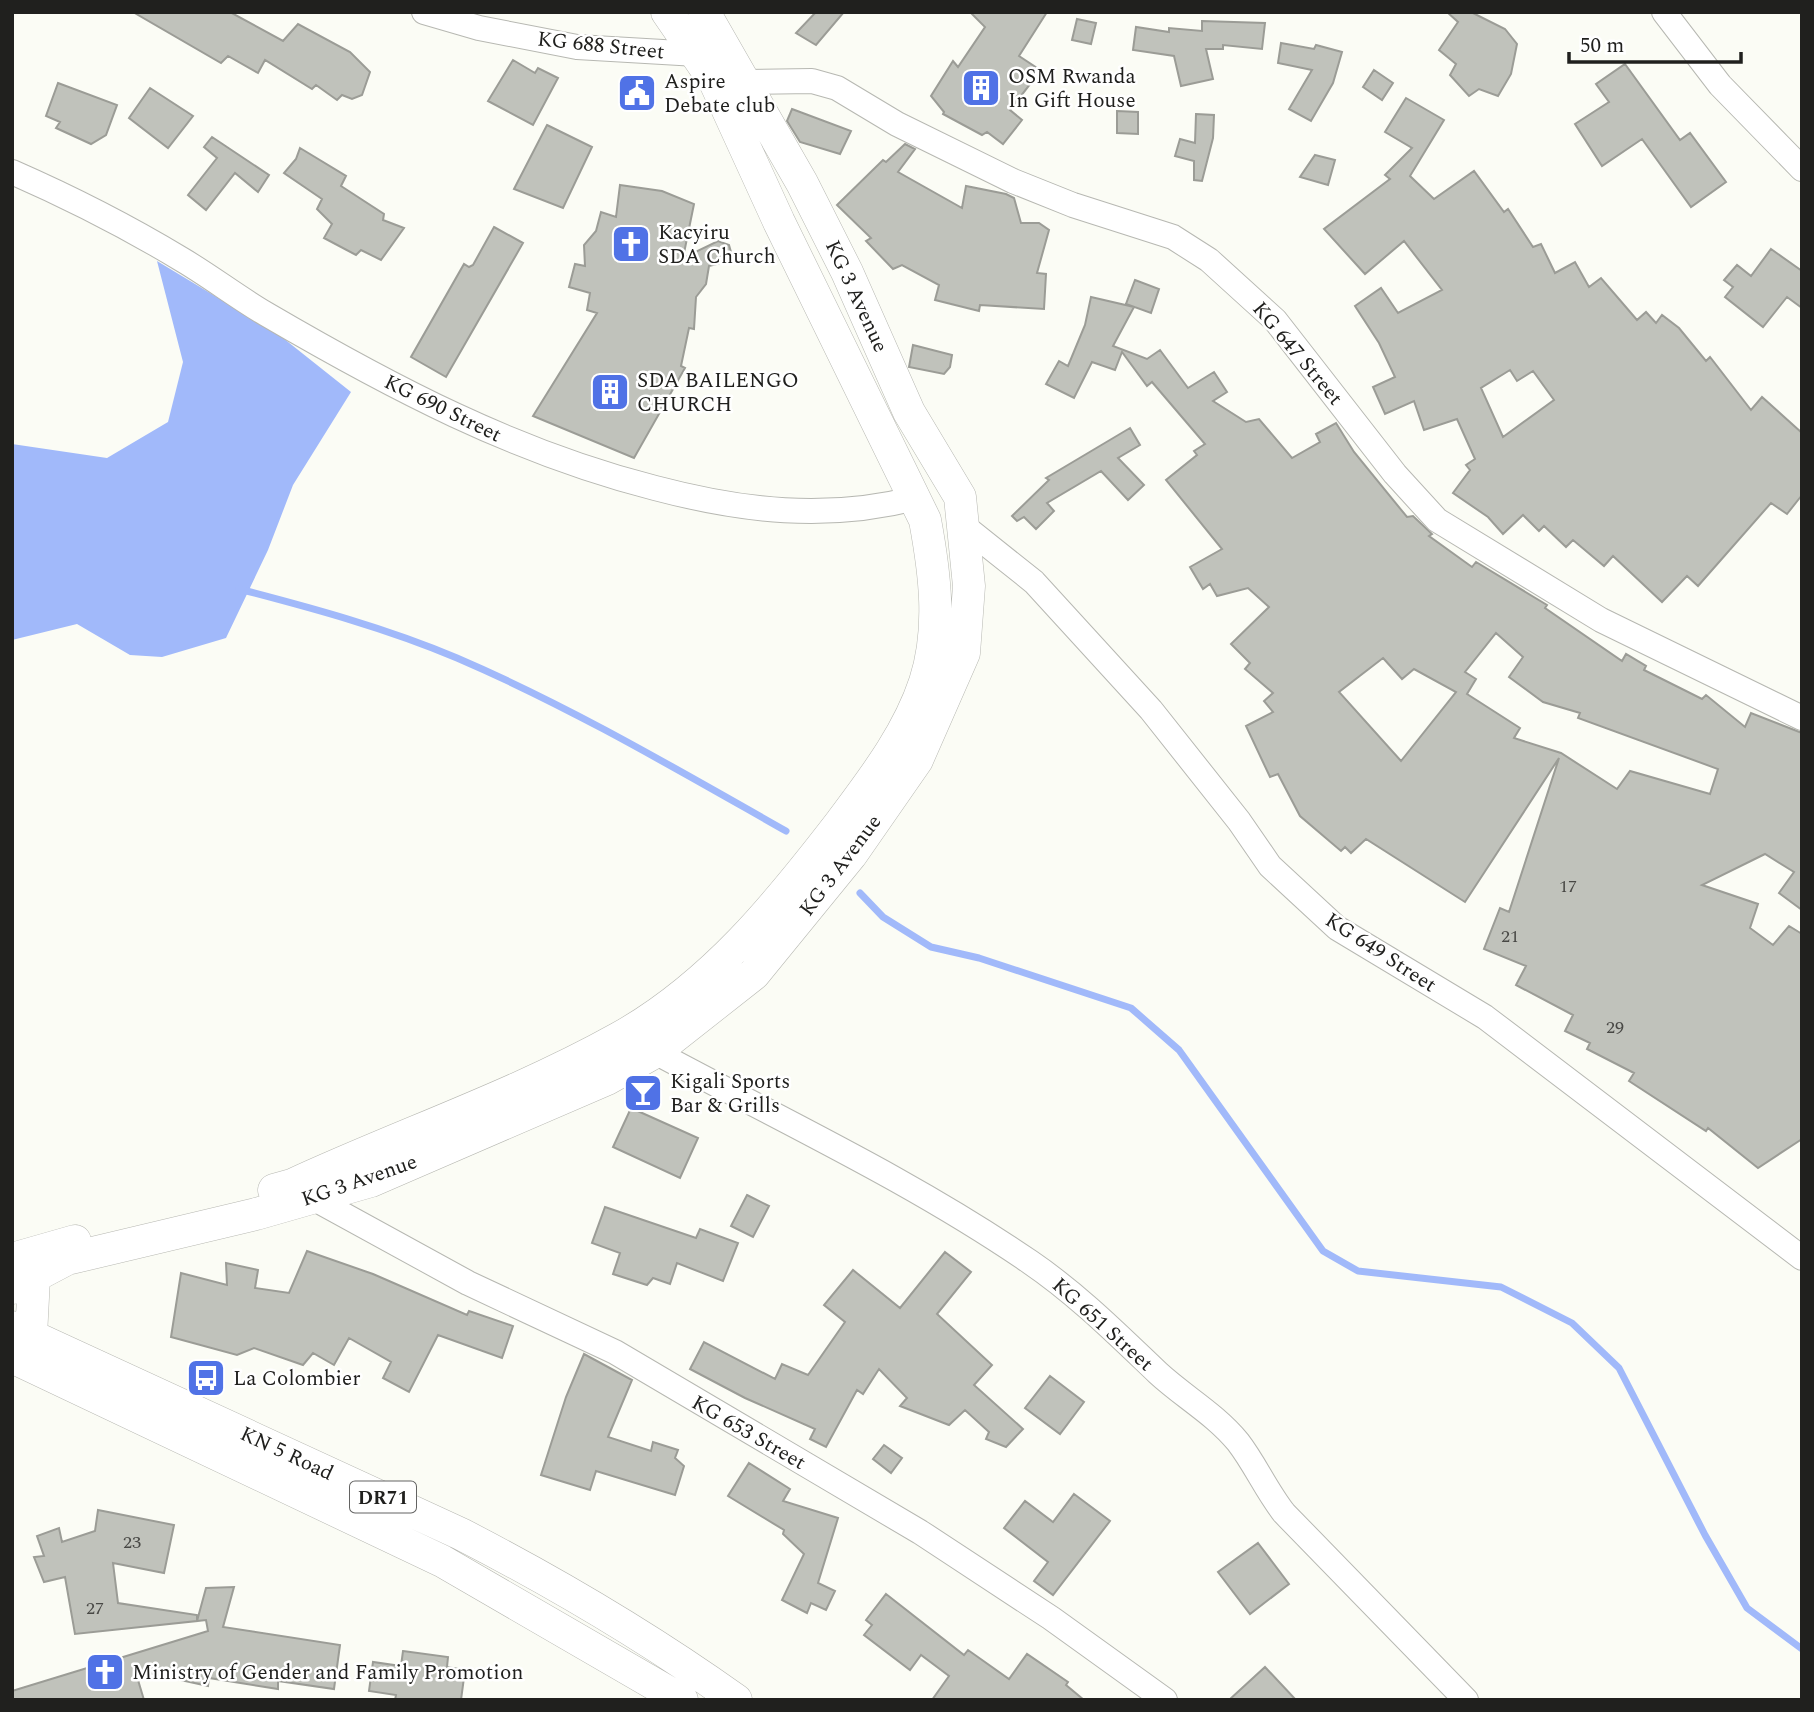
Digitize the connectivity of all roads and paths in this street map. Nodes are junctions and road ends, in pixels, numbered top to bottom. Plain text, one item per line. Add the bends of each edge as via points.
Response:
1 (424, 12) edge
2 (667, 12) edge
3 (704, 12) edge
4 (1664, 12) edge
5 (697, 54) junction
6 (746, 82) junction
7 (1802, 169) edge
8 (12, 172) edge
9 (916, 498) junction
10 (960, 523) junction
11 (1802, 718) edge
12 (655, 1052) junction
13 (313, 1198) junction
14 (1802, 1258) edge
15 (20, 1275) edge
16 (18, 1340) edge
17 (682, 1700) edge
18 (736, 1700) edge
19 (1165, 1700) edge
20 (1466, 1700) edge

1 - 5 street, KG 688 Street via 577,47
2 - 5 main road, KG 3 Avenue
3 - 6 main road, KG 3 Avenue
4 - 7 street via 1720,85
5 - 9 main road, KG 3 Avenue via 715,82
6 - 10 main road, KG 3 Avenue via 847,272 909,412 960,497
6 - 11 street, KG 647 Street via 812,81 837,88 897,124 1013,181 1173,237 1209,260 1275,320 1395,474 1437,520 1601,620
8 - 9 street, KG 690 Street via 181,259 410,395 476,428 539,451 625,481 760,509 847,512
9 - 15 main road, KG 3 Avenue via 926,520 934,568 936,621 925,683 883,766 779,900 698,983 620,1038 292,1185
10 - 12 main road, KG 3 Avenue via 969,586 964,653 917,760 851,855 754,974
10 - 14 street, KG 649 Street via 1034,582 1151,710 1270,866 1337,928 1485,1017
12 - 13 main road, KG 3 Avenue via 607,1079 371,1181
12 - 20 street, KG 651 Street via 895,1180 1030,1261 1067,1289 1219,1422 1284,1513
13 - 15 main road, KG 3 Avenue via 67,1259
13 - 19 street, KG 653 Street via 468,1283 615,1352 920,1532
15 - 16 main road
16 - 17 main road, KN 5 Road / DR71 via 442,1561
16 - 18 main road, KN 5 Road / DR71 via 472,1539 693,1669

